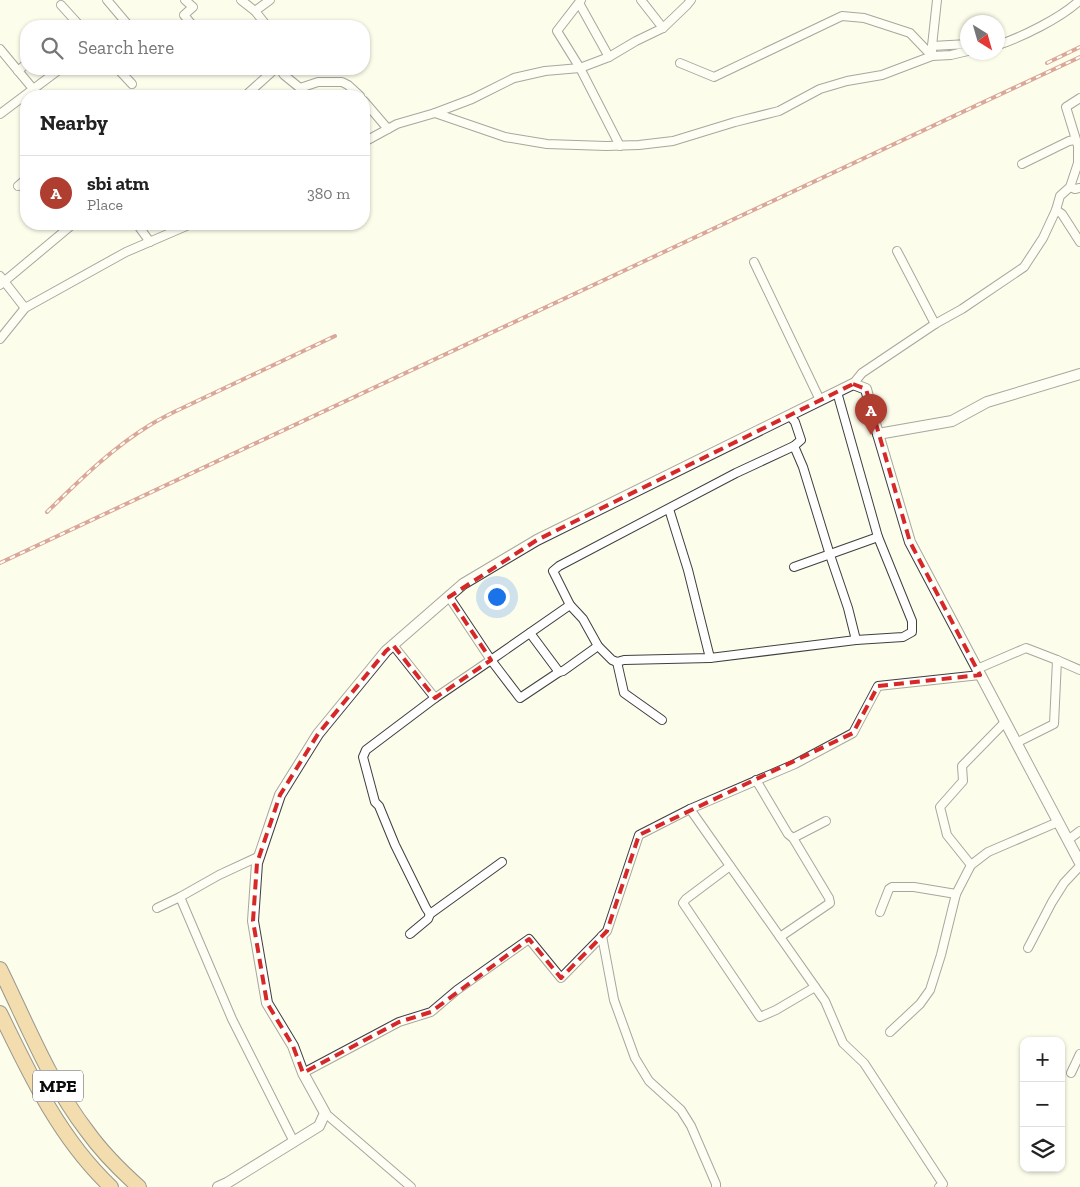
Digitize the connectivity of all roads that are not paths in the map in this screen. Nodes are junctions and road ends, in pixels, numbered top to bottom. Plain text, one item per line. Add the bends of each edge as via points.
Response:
1 (107, 0) edge
2 (185, 0) edge
3 (241, 0) edge
4 (270, 0) edge
5 (641, 0) edge
6 (691, 0) edge
7 (937, 0) edge
8 (1080, 0) edge
9 (580, 1) edge
10 (61, 5) dead end
11 (255, 11) junction
12 (74, 20) edge
13 (124, 20) edge
14 (188, 20) edge
15 (262, 20) edge
16 (663, 28) junction
17 (1005, 42) edge
18 (960, 44) edge
19 (932, 46) junction
20 (1, 51) edge
21 (960, 53) edge
22 (932, 56) junction
23 (609, 57) junction
24 (680, 63) dead end
25 (580, 68) junction
26 (18, 70) joint
27 (20, 73) edge
28 (22, 75) edge
29 (52, 75) edge
30 (124, 75) edge
31 (268, 75) edge
32 (283, 75) edge
33 (132, 84) dead end
34 (33, 89) joint
35 (252, 90) edge
36 (353, 90) edge
37 (1080, 98) edge
38 (20, 99) edge
39 (370, 108) edge
40 (435, 113) junction
41 (0, 114) edge
42 (388, 129) junction
43 (370, 139) edge
44 (1075, 140) junction
45 (620, 146) junction
46 (1022, 164) dead end
47 (1070, 187) junction
48 (1080, 188) edge
49 (1056, 210) junction
50 (65, 230) edge
51 (141, 230) edge
52 (177, 230) edge
53 (150, 242) junction
54 (1080, 242) edge
55 (897, 251) dead end
56 (754, 262) dead end
57 (1, 281) edge
58 (25, 308) junction
59 (935, 324) junction
60 (0, 339) edge
61 (1080, 374) edge
62 (853, 384) junction
63 (837, 392) junction
64 (820, 400) junction
65 (790, 416) junction
66 (878, 434) junction
67 (794, 446) junction
68 (669, 509) junction
69 (878, 537) junction
70 (830, 555) junction
71 (794, 567) dead end
72 (449, 597) junction
73 (570, 604) junction
74 (530, 633) junction
75 (856, 640) junction
76 (392, 645) junction
77 (598, 646) junction
78 (710, 658) junction
79 (491, 660) junction
80 (1057, 660) junction
81 (617, 662) junction
82 (1080, 670) edge
83 (559, 672) junction
84 (978, 672) junction
85 (435, 698) junction
86 (662, 720) dead end
87 (1005, 722) junction
88 (1016, 742) junction
89 (756, 780) junction
90 (690, 809) junction
91 (826, 821) dead end
92 (1058, 822) junction
93 (1080, 831) edge
94 (793, 838) junction
95 (1068, 840) junction
96 (260, 856) junction
97 (502, 862) dead end
98 (971, 865) junction
99 (1080, 865) edge
100 (730, 866) junction
101 (956, 894) junction
102 (180, 897) junction
103 (157, 908) dead end
104 (880, 912) dead end
105 (430, 914) junction
106 (410, 934) dead end
107 (602, 936) junction
108 (780, 937) junction
109 (1028, 948) dead end
110 (0, 969) edge
111 (815, 987) junction
112 (0, 1013) edge
113 (890, 1032) dead end
114 (1080, 1054) edge
115 (302, 1073) junction
116 (1070, 1073) dead end
117 (325, 1113) junction
118 (294, 1142) junction
119 (942, 1186) edge
120 (111, 1187) edge
121 (139, 1187) edge
122 (218, 1187) edge
123 (411, 1187) edge
124 (716, 1187) edge

1 - 13 street
2 - 14 street via 193,7 184,15
3 - 11 street
4 - 11 street
5 - 16 street
6 - 16 street
7 - 19 street
8 - 17 street via 1034,30
9 - 23 street
9 - 25 street via 557,31
10 - 12 street
11 - 15 street
16 - 23 street
18 - 19 street
19 - 22 street
20 - 26 street
21 - 22 street
22 - 24 street via 910,33 864,18 842,16 714,77
22 - 45 street via 882,75 847,80 820,89 779,111 673,141
23 - 25 street
25 - 40 street via 514,78
25 - 45 street
26 - 27 street
28 - 34 street
29 - 34 street
30 - 33 street
31 - 35 street
32 - 36 street via 300,88 318,82 342,82
37 - 44 street via 1066,106
38 - 41 street
39 - 42 street
40 - 42 street
40 - 45 street via 505,137 547,144
42 - 43 street
44 - 46 street
44 - 47 street via 1078,163
47 - 48 street
47 - 49 street via 1060,196
49 - 54 street
49 - 59 street via 1024,267
50 - 57 street
51 - 53 street
52 - 53 street
53 - 58 street
55 - 59 street
56 - 64 street
57 - 58 street
58 - 60 street
59 - 62 street via 862,373
61 - 66 street via 987,402 952,421
62 - 63 street
62 - 66 street via 866,389
63 - 64 street
63 - 69 street
64 - 65 street
65 - 67 street via 801,440
65 - 72 street via 537,540 464,584
66 - 84 street via 910,542
67 - 68 street
67 - 70 street
68 - 73 street via 553,571
68 - 78 street
69 - 70 street
69 - 75 street via 912,621 912,632 903,636
70 - 71 street
70 - 75 street
72 - 76 street
72 - 79 street
73 - 74 street
73 - 77 street
74 - 79 street
74 - 83 street
75 - 78 street
76 - 85 street
76 - 96 street via 318,734 280,795
77 - 81 street
77 - 83 street
78 - 81 street
79 - 83 street via 520,698
79 - 85 street
80 - 82 street
80 - 84 street via 1026,648
80 - 88 street via 1054,724
81 - 86 street via 624,693
84 - 87 street
84 - 89 street via 878,686 853,733 795,764
85 - 105 street via 366,750 363,758 375,802
87 - 88 street
87 - 98 street via 962,766 963,781 940,807 947,835
88 - 92 street
89 - 90 street
89 - 94 street
90 - 100 street
90 - 107 street via 639,835
91 - 94 street
92 - 95 street
92 - 98 street via 988,852
93 - 95 street
94 - 108 street via 830,903
95 - 99 street
96 - 102 street
96 - 115 street via 253,921 266,995 293,1046
97 - 105 street
98 - 101 street
99 - 109 street via 1052,902
100 - 108 street
100 - 111 street via 683,903 760,1017
101 - 104 street via 892,887
101 - 113 street via 930,990
102 - 103 street
102 - 118 street via 232,1019
105 - 106 street
107 - 115 street via 561,978 529,939 431,1012 399,1022
107 - 124 street via 614,1000 635,1058 650,1081 682,1110
108 - 111 street
110 - 121 highway, MPE via 46,1064 86,1131
111 - 119 street via 825,1001 843,1043 864,1063
112 - 120 highway, MPE via 49,1108 71,1142
114 - 116 street
115 - 117 street
117 - 118 street via 319,1126
117 - 123 street
118 - 122 street

